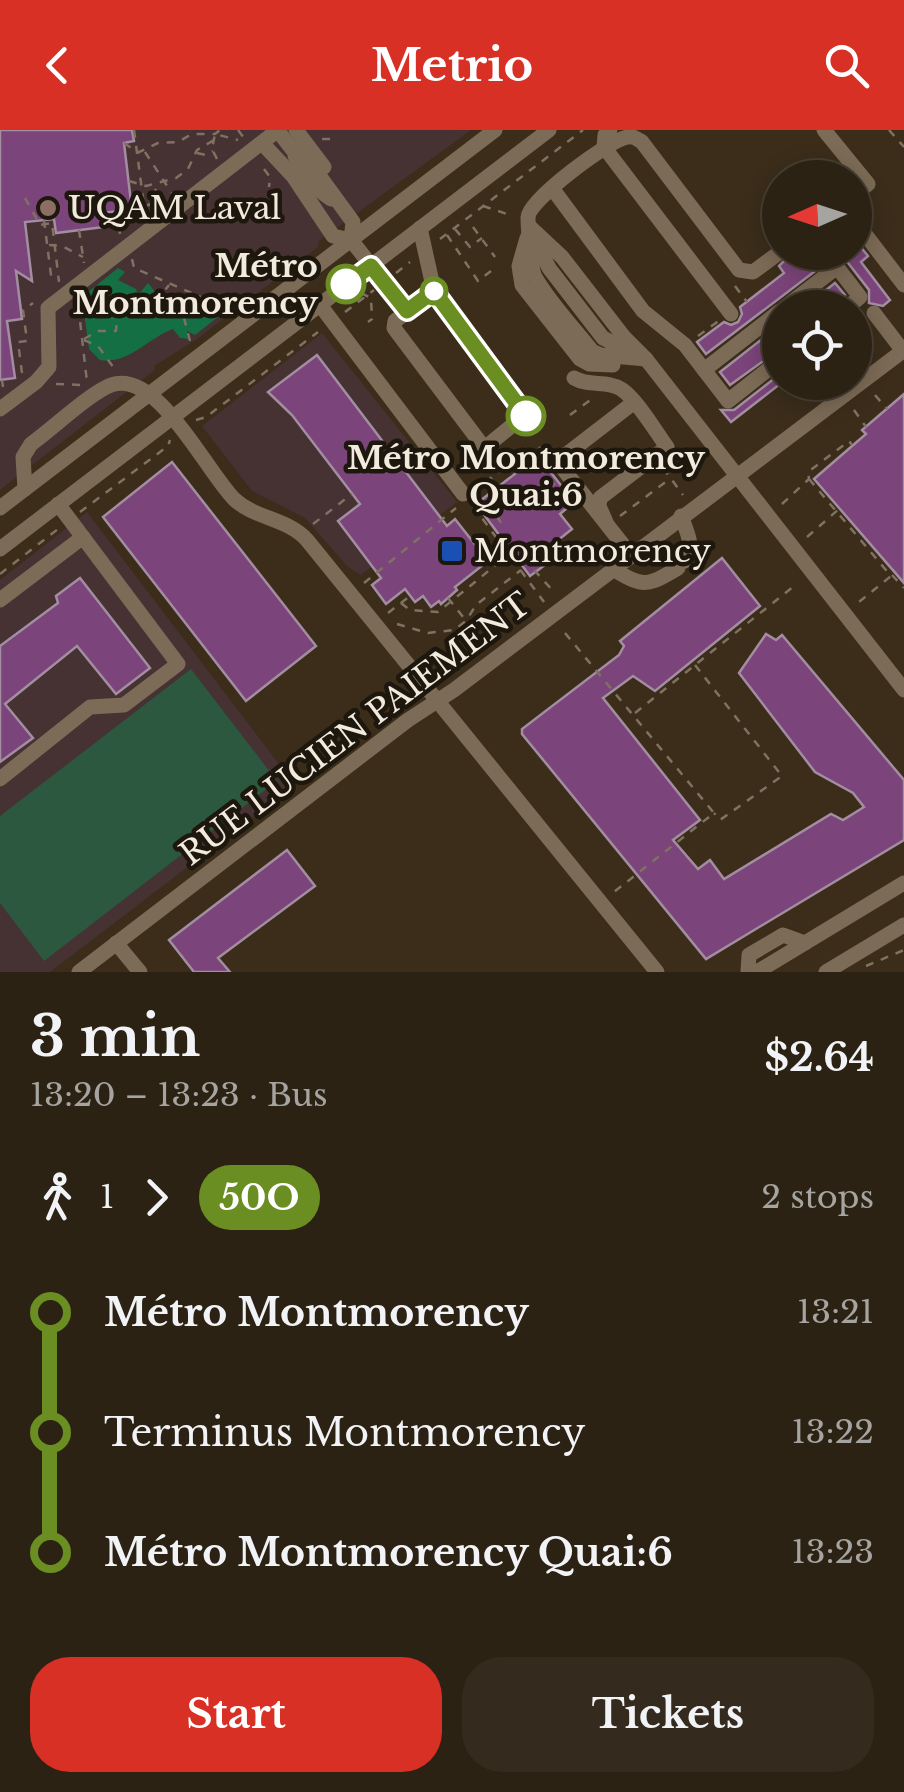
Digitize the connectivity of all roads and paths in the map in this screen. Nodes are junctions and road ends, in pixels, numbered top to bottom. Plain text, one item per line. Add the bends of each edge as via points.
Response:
1 (134, 130) edge
2 (220, 130) edge
3 (238, 130) edge
4 (278, 130) edge
5 (296, 130) edge
6 (314, 130) edge
7 (495, 130) edge
8 (549, 130) edge
9 (582, 130) edge
10 (824, 130) edge
11 (890, 130) edge
12 (204, 134) junction
13 (215, 134) junction
14 (605, 136) edge
15 (335, 139) dead end
16 (214, 140) junction
17 (124, 142) dead end
18 (262, 143) junction
19 (208, 144) junction
20 (904, 147) edge
21 (137, 151) junction
22 (144, 151) junction
23 (213, 151) junction
24 (196, 152) junction
25 (534, 159) dead end
26 (848, 160) edge
27 (218, 161) dead end
28 (538, 164) junction
29 (270, 166) junction
30 (129, 181) dead end
31 (549, 181) junction
32 (162, 183) junction
33 (142, 186) junction
34 (269, 187) dead end
35 (173, 196) dead end
36 (24, 198) dead end
37 (478, 202) dead end
38 (482, 206) junction
39 (342, 207) junction
40 (132, 208) junction
41 (144, 208) junction
42 (501, 214) dead end
43 (146, 216) dead end
44 (45, 222) junction
45 (139, 222) dead end
46 (451, 222) dead end
47 (420, 228) junction
48 (454, 228) junction
49 (474, 228) dead end
50 (530, 228) junction
51 (79, 230) dead end
52 (446, 234) junction
53 (121, 237) dead end
54 (482, 238) junction
55 (351, 240) junction
56 (872, 243) edge
57 (433, 244) dead end
58 (48, 245) junction
59 (55, 246) junction
60 (470, 247) junction
61 (83, 256) junction
62 (418, 256) dead end
63 (460, 256) junction
64 (132, 257) dead end
65 (495, 257) dead end
66 (84, 265) dead end
67 (371, 266) junction
68 (402, 266) dead end
69 (762, 266) edge
70 (492, 272) dead end
71 (98, 281) dead end
72 (60, 284) dead end
73 (170, 284) junction
74 (904, 285) edge
75 (735, 286) dead end
76 (53, 288) dead end
77 (807, 290) edge
78 (854, 290) edge
79 (434, 291) junction
80 (360, 293) dead end
81 (366, 296) junction
82 (209, 300) junction
83 (72, 301) dead end
84 (156, 302) junction
85 (747, 302) dead end
86 (33, 304) dead end
87 (118, 304) junction
88 (320, 304) junction
89 (136, 305) junction
90 (407, 311) junction
91 (236, 312) dead end
92 (874, 313) dead end
93 (340, 315) dead end
94 (726, 316) joint
95 (702, 321) dead end
96 (368, 322) dead end
97 (762, 325) edge
98 (325, 326) dead end
99 (708, 329) junction
100 (694, 339) dead end
101 (82, 340) junction
102 (192, 345) dead end
103 (904, 350) edge
104 (646, 359) junction
105 (704, 370) junction
106 (118, 373) dead end
107 (762, 374) edge
108 (22, 378) dead end
109 (574, 378) dead end
110 (2, 380) edge
111 (52, 381) dead end
112 (3, 386) dead end
113 (152, 392) junction
114 (875, 394) dead end
115 (598, 395) dead end
116 (634, 403) junction
117 (0, 409) edge
118 (887, 409) dead end
119 (854, 410) dead end
120 (570, 415) dead end
121 (172, 418) junction
122 (198, 419) dead end
123 (866, 426) dead end
124 (168, 441) dead end
125 (852, 445) dead end
126 (540, 447) dead end
127 (555, 463) junction
128 (660, 464) dead end
129 (490, 477) dead end
130 (670, 478) junction
131 (736, 478) junction
132 (809, 480) junction
133 (25, 489) junction
134 (352, 494) dead end
135 (462, 494) dead end
136 (684, 495) dead end
137 (58, 504) junction
138 (782, 504) dead end
139 (483, 506) dead end
140 (0, 508) edge
141 (837, 510) junction
142 (78, 514) dead end
143 (497, 516) dead end
144 (680, 516) junction
145 (611, 520) junction
146 (501, 523) dead end
147 (62, 526) dead end
148 (311, 526) dead end
149 (83, 537) junction
150 (807, 537) dead end
151 (0, 548) edge
152 (509, 554) junction
153 (631, 554) junction
154 (614, 569) junction
155 (521, 570) junction
156 (538, 570) dead end
157 (0, 574) edge
158 (891, 576) junction
159 (545, 579) junction
160 (364, 582) dead end
161 (794, 586) dead end
162 (534, 588) junction
163 (904, 588) edge
164 (556, 593) dead end
165 (410, 596) dead end
166 (0, 600) edge
167 (450, 600) junction
168 (544, 602) dead end
169 (859, 602) dead end
170 (401, 603) junction
171 (388, 613) dead end
172 (466, 621) junction
173 (398, 624) dead end
174 (565, 633) dead end
175 (486, 646) dead end
176 (695, 664) junction
177 (904, 690) edge
178 (438, 700) junction
179 (632, 714) junction
180 (0, 780) edge
181 (714, 813) junction
182 (904, 883) edge
183 (605, 899) dead end
184 (904, 924) edge
185 (116, 943) junction
186 (804, 943) junction
187 (904, 950) edge
188 (862, 968) dead end
189 (79, 972) edge
190 (140, 972) edge
191 (657, 972) edge
192 (748, 972) edge
193 (757, 972) edge
194 (826, 972) edge

1 - 21 path
2 - 13 path
3 - 13 path via 243,141
4 - 18 street
4 - 39 street
5 - 39 street via 329,173
6 - 15 path via 321,139
7 - 55 street
8 - 47 street
9 - 28 path
10 - 26 street
11 - 20 path
12 - 13 path
12 - 19 path
12 - 22 path
13 - 16 path
14 - 31 street
14 - 69 street via 642,142 739,270
14 - 94 street
16 - 19 path
16 - 23 path
17 - 21 path
18 - 29 street
18 - 117 street via 48,308 48,367
19 - 24 path
21 - 22 path
21 - 33 path
22 - 32 path
23 - 24 path
23 - 27 path
24 - 32 path via 182,174
25 - 28 path
28 - 31 path
28 - 38 path
29 - 34 path
29 - 55 street via 333,236
30 - 33 path
31 - 50 street via 531,206
31 - 105 street via 644,311 686,345
32 - 33 path
32 - 35 path
32 - 41 path
33 - 41 path
36 - 44 path via 40,225
37 - 38 path
38 - 42 path
38 - 48 path
39 - 55 street via 353,222
40 - 41 path
40 - 45 path
40 - 53 path via 117,213
41 - 43 path
44 - 58 path
44 - 59 path via 52,223
46 - 48 path
47 - 67 street
47 - 79 street
48 - 52 path
48 - 60 path
49 - 54 path
50 - 104 street
50 - 104 street via 540,270 596,344
50 - 104 street via 520,258 522,284 572,350 589,364
51 - 61 path
52 - 57 path
52 - 63 path
54 - 60 path
54 - 65 path
55 - 67 street
55 - 113 street
56 - 74 street
58 - 59 path
58 - 76 path
59 - 61 path
59 - 72 path
60 - 63 path
61 - 66 path
62 - 68 path
63 - 70 path via 478,281
64 - 73 path via 134,268
67 - 88 street
67 - 90 street
71 - 87 path
73 - 82 path
73 - 84 path
75 - 85 path
77 - 78 street via 837,267
79 - 90 street
79 - 90 street via 525,413 490,445 482,445 394,328
80 - 81 path
81 - 93 path
81 - 96 path
82 - 91 path
82 - 102 path via 202,312 184,318
83 - 101 path
84 - 89 path
84 - 89 path via 152,317
86 - 108 path via 22,310
87 - 89 path
87 - 101 path via 116,331 98,330
88 - 121 street
88 - 135 street
92 - 103 street
94 - 99 path
95 - 99 path
97 - 105 street
98 - 122 path
99 - 100 path
101 - 106 path via 98,346
101 - 111 path via 88,389
103 - 131 street, RUE LUCIEN PAIEMENT
104 - 131 street
105 - 107 street via 728,400
109 - 116 street via 621,388
110 - 112 path
113 - 121 street
113 - 133 street
113 - 133 street via 108,386 31,444 23,457
114 - 118 path
115 - 120 path
116 - 127 street via 561,450
116 - 145 street via 667,447 600,498
119 - 123 path
121 - 137 street
121 - 178 street via 238,502 303,535
124 - 142 path
125 - 132 path via 808,472
126 - 127 path
127 - 145 street
128 - 130 path
129 - 139 path via 500,492
130 - 136 path
130 - 145 path
131 - 144 street, RUE LUCIEN PAIEMENT
131 - 177 street
132 - 138 path
132 - 141 path
133 - 140 street
134 - 148 path
137 - 149 street
137 - 151 street
141 - 150 path
141 - 158 path
143 - 146 path
144 - 153 street, RUE LUCIEN PAIEMENT
144 - 154 street via 691,553 681,565 643,584
145 - 153 street
147 - 157 path
149 - 166 street
149 - 180 street via 178,664 124,705 90,706
152 - 155 path
152 - 160 path via 468,499
152 - 167 path
153 - 154 street, RUE LUCIEN PAIEMENT
154 - 178 street, RUE LUCIEN PAIEMENT
155 - 162 path
155 - 172 path
156 - 159 path
158 - 163 path
158 - 169 path
159 - 162 path
159 - 164 path
161 - 176 path
162 - 168 path
165 - 170 path
167 - 170 path via 433,612
167 - 172 path
170 - 171 path
172 - 173 path via 436,634
172 - 175 path
174 - 179 path
176 - 179 path
176 - 181 path via 782,776 720,820
178 - 185 street, RUE LUCIEN PAIEMENT
178 - 191 street
179 - 181 path
181 - 183 path
182 - 186 street
184 - 194 street
185 - 189 street, RUE LUCIEN PAIEMENT
185 - 190 street
186 - 192 street via 783,934 749,955
186 - 193 street
187 - 188 path

